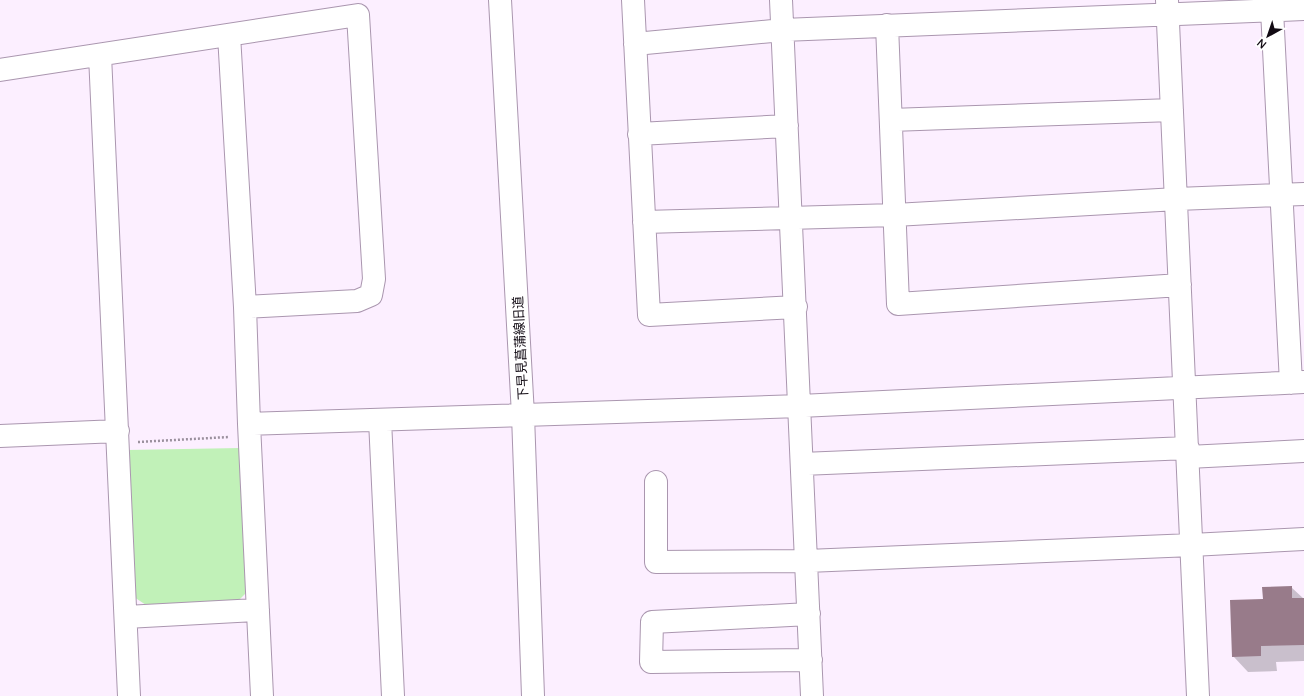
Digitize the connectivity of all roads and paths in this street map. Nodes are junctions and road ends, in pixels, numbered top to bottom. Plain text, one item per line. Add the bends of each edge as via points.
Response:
1 (500, 0) edge
2 (633, 0) edge
3 (781, 0) edge
4 (1167, 7) edge
5 (1304, 9) edge
6 (1272, 10) junction
7 (887, 26) junction
8 (783, 30) junction
9 (229, 35) junction
10 (635, 44) junction
11 (100, 55) junction
12 (0, 70) edge
13 (1172, 110) junction
14 (891, 120) junction
15 (788, 126) junction
16 (640, 134) junction
17 (1280, 194) junction
18 (1304, 194) edge
19 (1177, 199) junction
20 (894, 215) junction
21 (792, 218) junction
22 (644, 222) junction
23 (1180, 285) junction
24 (246, 307) junction
25 (796, 307) junction
26 (1297, 383) edge
27 (1185, 387) junction
28 (800, 406) junction
29 (524, 415) junction
30 (380, 420) junction
31 (249, 424) junction
32 (118, 431) junction
33 (0, 436) edge
34 (231, 437) dead end
35 (138, 442) dead end
36 (1304, 451) edge
37 (1188, 452) junction
38 (802, 464) junction
39 (656, 482) dead end
40 (1304, 538) edge
41 (1192, 545) junction
42 (807, 561) junction
43 (258, 610) junction
44 (809, 614) junction
45 (126, 618) junction
46 (811, 660) junction
47 (129, 696) edge
48 (262, 696) edge
49 (393, 696) edge
50 (533, 696) edge
51 (812, 696) edge
52 (1198, 696) edge

1 - 29 street, 下早見菖蒲線旧道
2 - 10 street
3 - 8 street
4 - 6 street
4 - 7 street
4 - 13 street
5 - 6 street
6 - 17 street
7 - 8 street
7 - 14 street
8 - 10 street
8 - 15 street
9 - 11 street
9 - 24 street
9 - 24 street via 358,15 374,279 371,295 357,301
10 - 16 street
11 - 12 street
11 - 32 street
13 - 14 street
13 - 19 street
14 - 20 street
15 - 16 street
15 - 21 street
16 - 22 street
17 - 18 street
17 - 19 street
17 - 26 street
19 - 20 street
19 - 23 street
20 - 21 street
20 - 23 street via 898,304
21 - 22 street
21 - 25 street
22 - 25 street via 648,315
23 - 27 street
24 - 31 street
25 - 28 street
26 - 27 street
27 - 28 street
27 - 37 street
28 - 29 street
28 - 38 street
29 - 30 street
29 - 50 street, 下早見菖蒲線旧道
30 - 31 street
30 - 49 street
31 - 43 street
32 - 33 street
32 - 45 street
34 - 35 path
36 - 37 street
37 - 38 street
37 - 41 street
38 - 42 street
39 - 42 street via 656,562
40 - 41 street
41 - 42 street
41 - 52 street
42 - 44 street
43 - 45 street
43 - 48 street
44 - 46 street
44 - 46 street via 652,622 651,662
45 - 47 street
46 - 51 street

